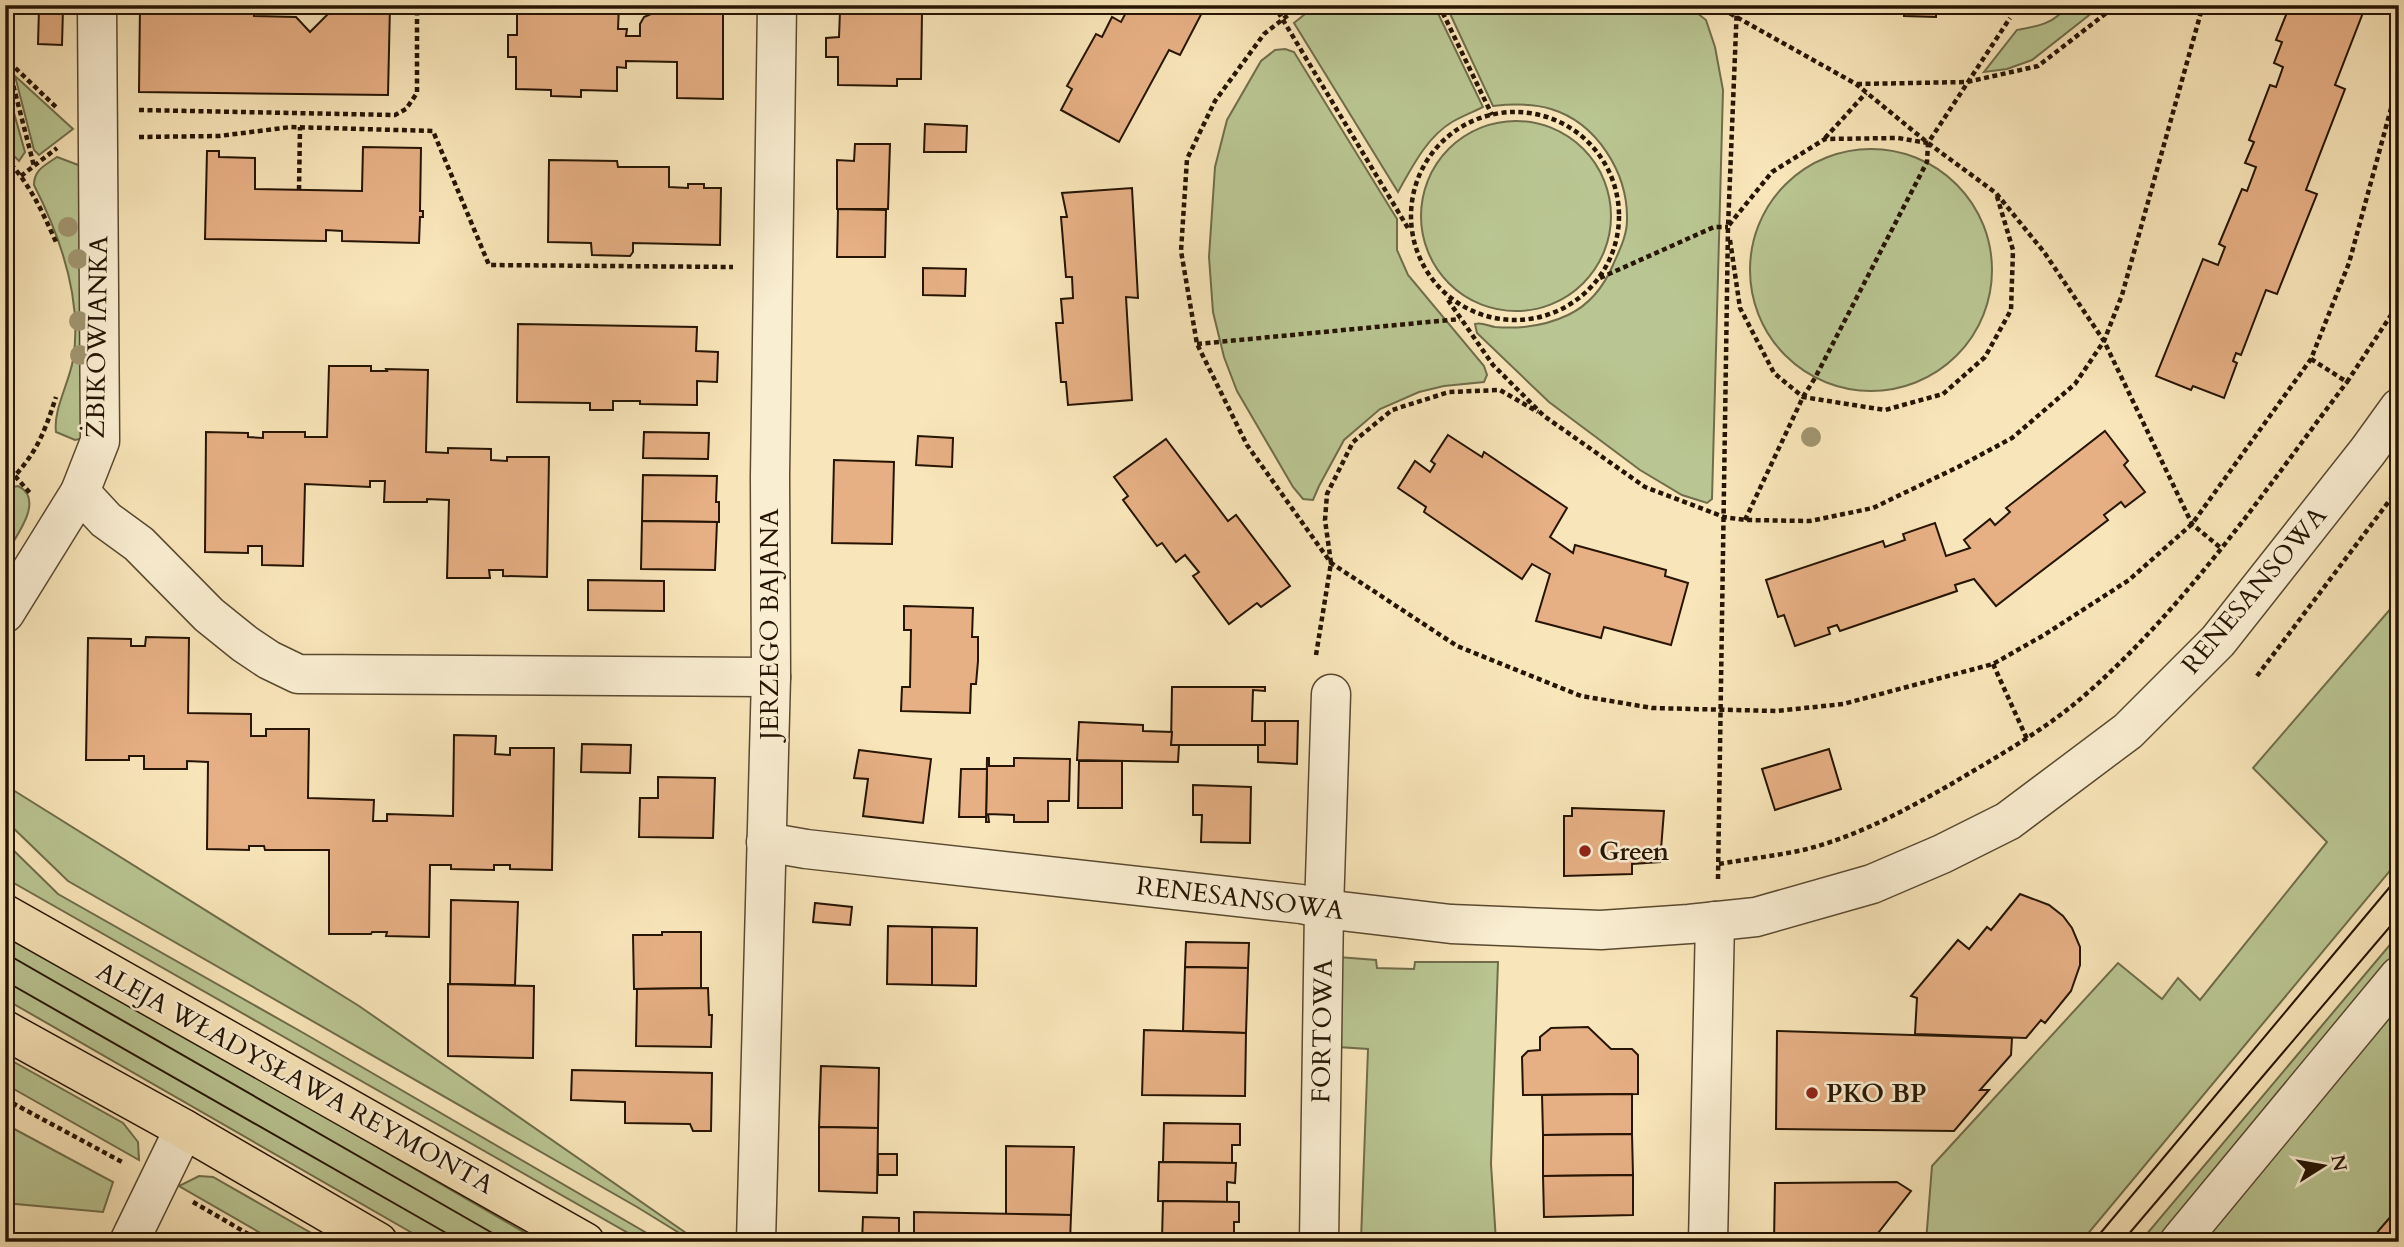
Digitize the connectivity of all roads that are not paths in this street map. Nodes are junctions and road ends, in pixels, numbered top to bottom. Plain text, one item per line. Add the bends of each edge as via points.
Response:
1 (97, 5) edge
2 (777, 5) edge
3 (2399, 408) edge
4 (80, 492) junction
5 (5, 613) edge
6 (771, 677) junction
7 (1323, 680) road end
8 (766, 842) junction
9 (1324, 909) junction
10 (5, 914) edge
11 (1715, 922) junction
12 (2399, 976) edge
13 (5, 1030) edge
14 (184, 1129) junction
15 (129, 1242) edge
16 (378, 1242) edge
17 (585, 1242) edge
18 (757, 1242) edge
19 (1319, 1242) edge
20 (1708, 1242) edge
21 (2179, 1242) edge

1 - 4 street, ŻBIKOWIANKA via 100,441
2 - 6 street, JERZEGO BAJANA
3 - 11 street, RENESANSOWA via 2218,641 2128,731 2019,813 1872,884 1756,917
4 - 5 street, ŻBIKOWIANKA
4 - 6 street via 209,615 253,650 298,674
6 - 8 street, JERZEGO BAJANA
7 - 9 street, FORTOWA
8 - 9 street, RENESANSOWA
8 - 18 street, JERZEGO BAJANA
9 - 11 street, RENESANSOWA via 1451,924 1601,930
9 - 19 street, FORTOWA
10 - 17 main road, ALEJA WŁADYSŁAWA REYMONTA
11 - 20 street
12 - 21 street
13 - 14 main road
14 - 15 street
14 - 16 main road

